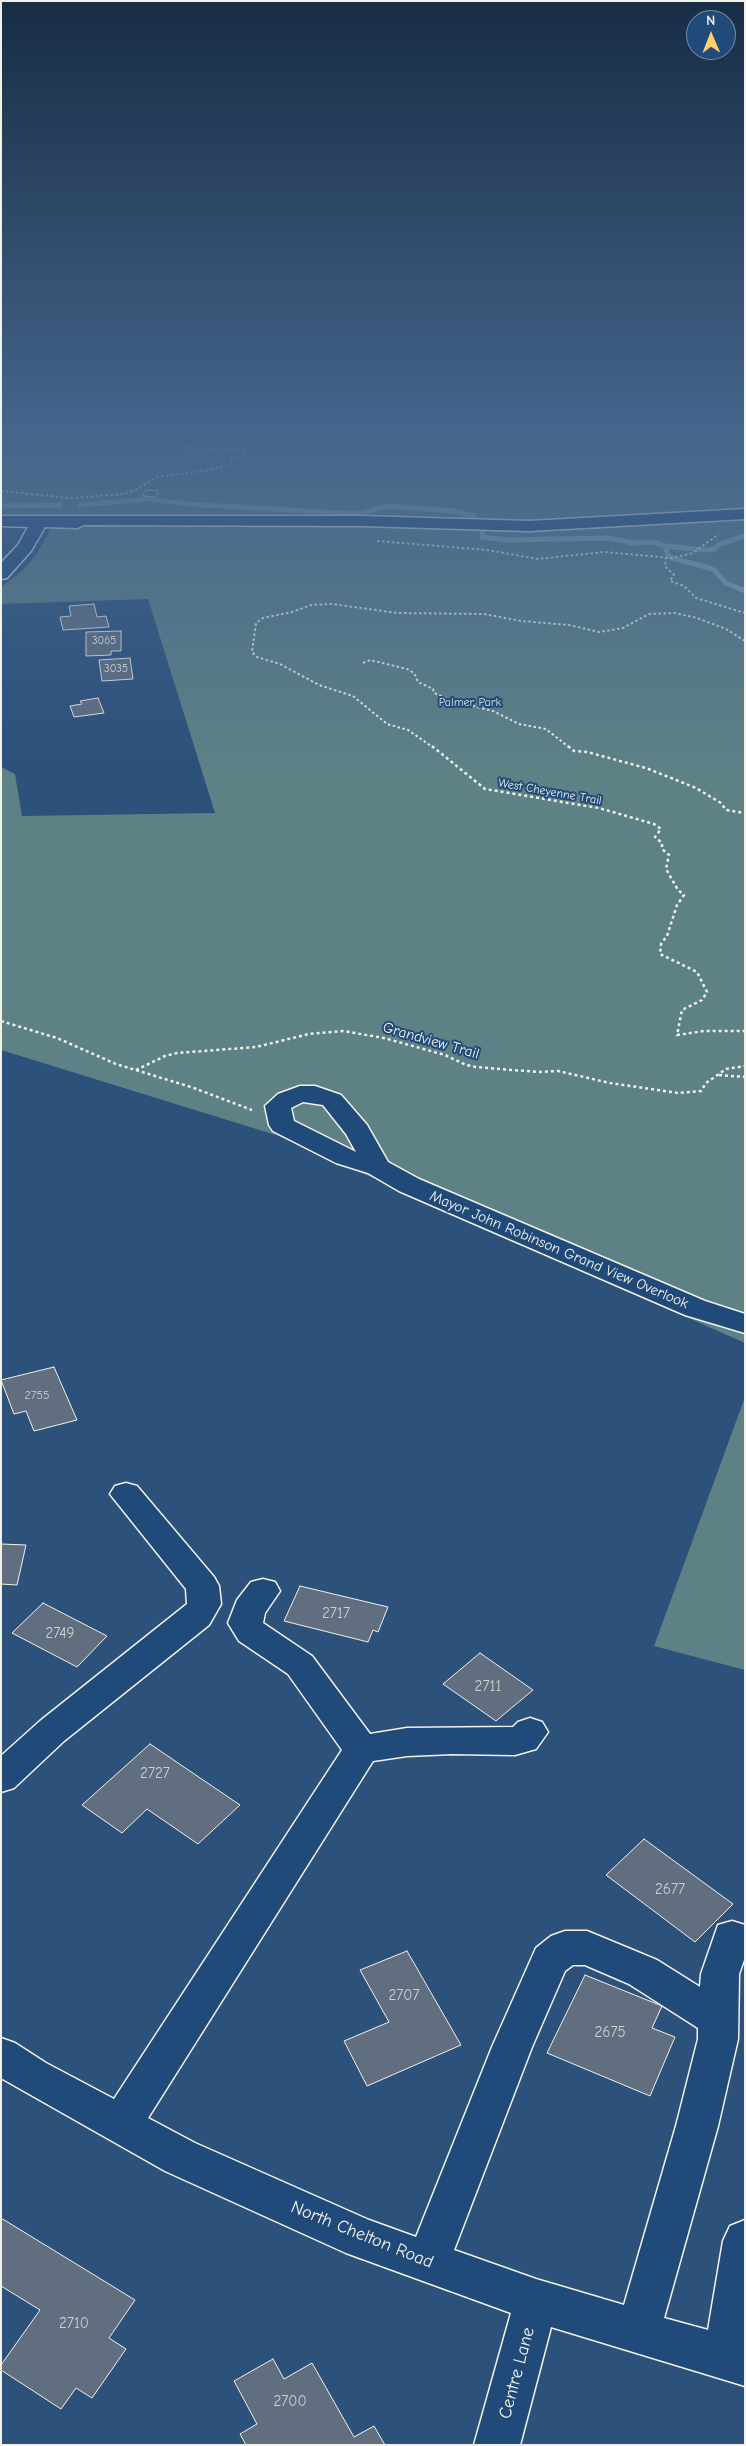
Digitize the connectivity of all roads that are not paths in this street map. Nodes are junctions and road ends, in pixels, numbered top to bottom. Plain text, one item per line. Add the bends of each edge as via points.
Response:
1 (16, 542) edge
2 (27, 542) edge
3 (22, 551) junction
4 (1, 574) edge
5 (378, 1167) junction
6 (745, 1324) edge
7 (126, 1494) dead end
8 (263, 1591) dead end
9 (530, 1732) dead end
10 (362, 1749) junction
11 (1, 1778) edge
12 (732, 1937) dead end
13 (718, 2019) junction
14 (1, 2056) edge
15 (122, 2124) junction
16 (745, 2241) edge
17 (428, 2262) junction
18 (536, 2301) junction
19 (638, 2332) junction
20 (735, 2361) edge
21 (497, 2445) edge

1 - 3 street
2 - 3 street
3 - 4 street
5 - 5 street, Mayor John Robinson Grand View Overlook via 358,1131 332,1100 315,1094 300,1094 278,1106 282,1126 345,1157
5 - 6 street, Mayor John Robinson Grand View Overlook via 409,1185 663,1295
7 - 11 street via 202,1586 204,1604 198,1616 52,1731
8 - 10 street via 249,1609 246,1623 251,1632 300,1665
9 - 10 street via 515,1741 443,1740
10 - 15 street
12 - 13 street via 720,1974
13 - 17 street via 643,1972 587,1948 565,1948 550,1960 512,2047
13 - 19 street via 718,2039 697,2126
14 - 15 street, North Chelton Road
15 - 17 street, North Chelton Road via 180,2157 361,2238
16 - 20 street
17 - 18 street, North Chelton Road
18 - 19 street, North Chelton Road
18 - 21 street, Centre Lane
19 - 20 street, North Chelton Road

